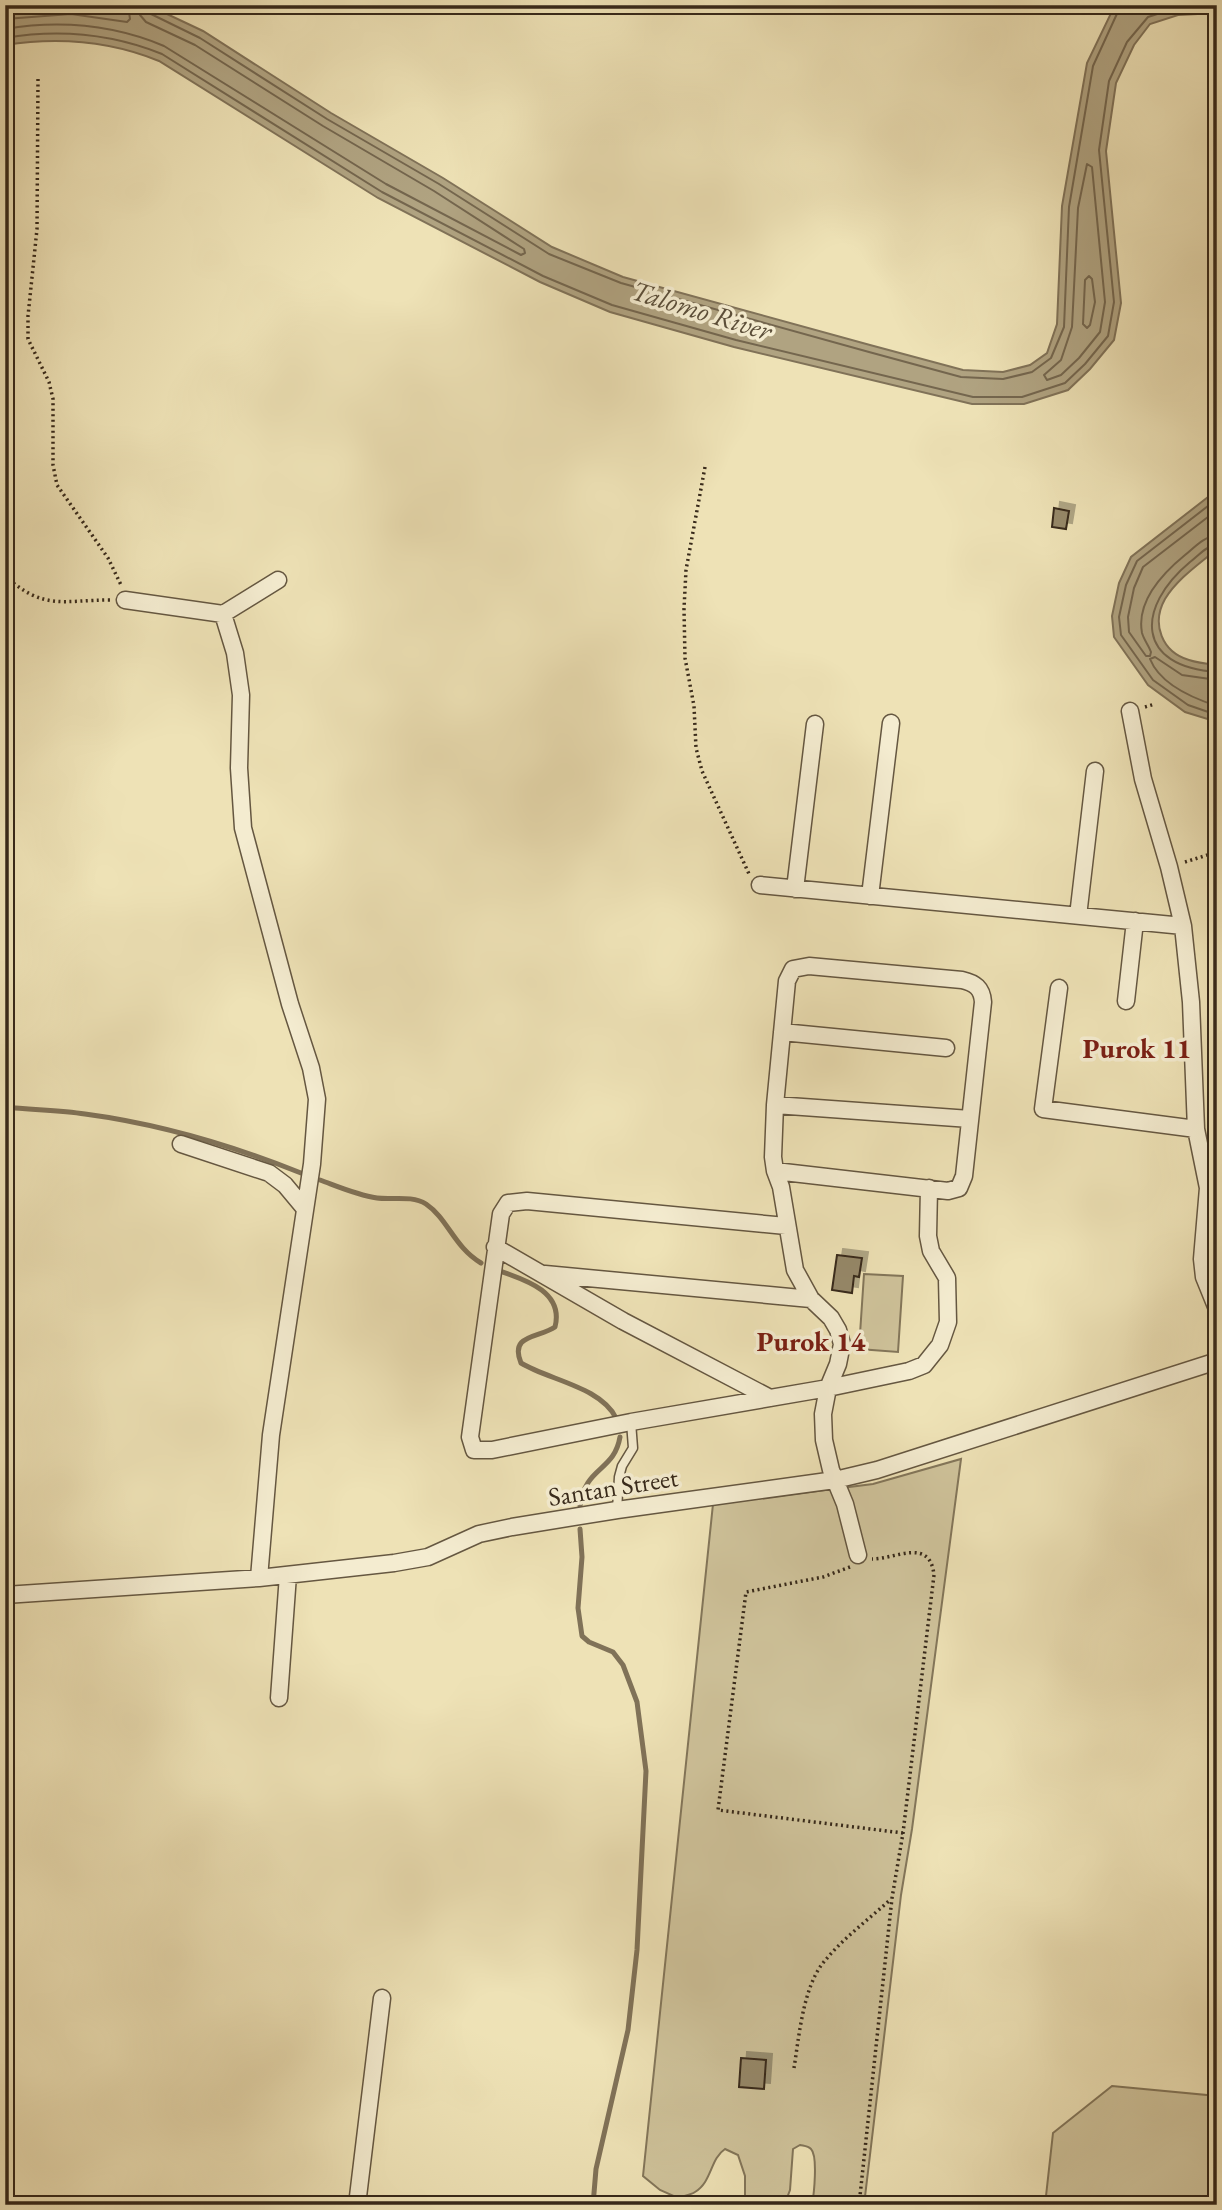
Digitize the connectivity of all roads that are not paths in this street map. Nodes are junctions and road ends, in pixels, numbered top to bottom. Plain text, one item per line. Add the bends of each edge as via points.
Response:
1 (278, 580) dead end
2 (125, 600) road end
3 (223, 614) junction
4 (1130, 712) dead end
5 (891, 723) dead end
6 (815, 724) dead end
7 (1095, 771) dead end
8 (760, 885) road end
9 (795, 889) junction
10 (870, 896) junction
11 (1078, 916) junction
12 (1135, 921) junction
13 (1183, 926) junction
14 (1059, 988) dead end
15 (1126, 1001) dead end
16 (782, 1032) junction
17 (946, 1048) dead end
18 (775, 1105) junction
19 (970, 1119) junction
20 (1196, 1129) junction
21 (181, 1143) dead end
22 (775, 1171) junction
23 (929, 1188) junction
24 (305, 1209) junction
25 (786, 1226) junction
26 (495, 1247) junction
27 (538, 1273) junction
28 (811, 1298) junction
29 (1217, 1309) edge
30 (1217, 1361) edge
31 (828, 1388) junction
32 (769, 1398) junction
33 (631, 1422) junction
34 (835, 1480) junction
35 (617, 1510) junction
36 (858, 1555) road end
37 (288, 1575) junction
38 (259, 1578) junction
39 (5, 1595) edge
40 (279, 1698) dead end
41 (382, 1998) dead end
42 (358, 2205) edge

1 - 3 street
2 - 3 street
3 - 24 street via 241,695 243,828 317,1099
4 - 13 street
5 - 10 street
6 - 9 street
7 - 11 street
8 - 9 street
9 - 10 street
10 - 11 street
11 - 12 street
12 - 13 street
12 - 15 street
13 - 20 street
14 - 20 street via 1044,1109
16 - 17 street
16 - 18 street
16 - 19 street via 787,981 793,969 800,967 972,982 979,987 983,1002
18 - 19 street
18 - 22 street
19 - 23 street via 962,1184 954,1190
20 - 29 street via 1208,1188 1204,1277
21 - 24 street via 269,1173
22 - 23 street
22 - 25 street
23 - 31 street via 928,1236 947,1278 948,1322 940,1345 924,1365 909,1371
24 - 38 street via 271,1435
25 - 26 street via 513,1201 504,1206
25 - 28 street via 795,1270
26 - 27 street
26 - 33 street via 470,1437 474,1450
27 - 28 street
27 - 32 street
28 - 31 street via 831,1318 842,1343
30 - 34 street, Santan Street
31 - 32 street
31 - 34 street via 824,1440
32 - 33 street
33 - 35 lane via 633,1448 619,1477
34 - 35 street, Santan Street
34 - 36 street
35 - 37 street, Santan Street via 479,1534 428,1557
37 - 38 street, Santan Street
37 - 40 street
38 - 39 street, Santan Street
41 - 42 street

